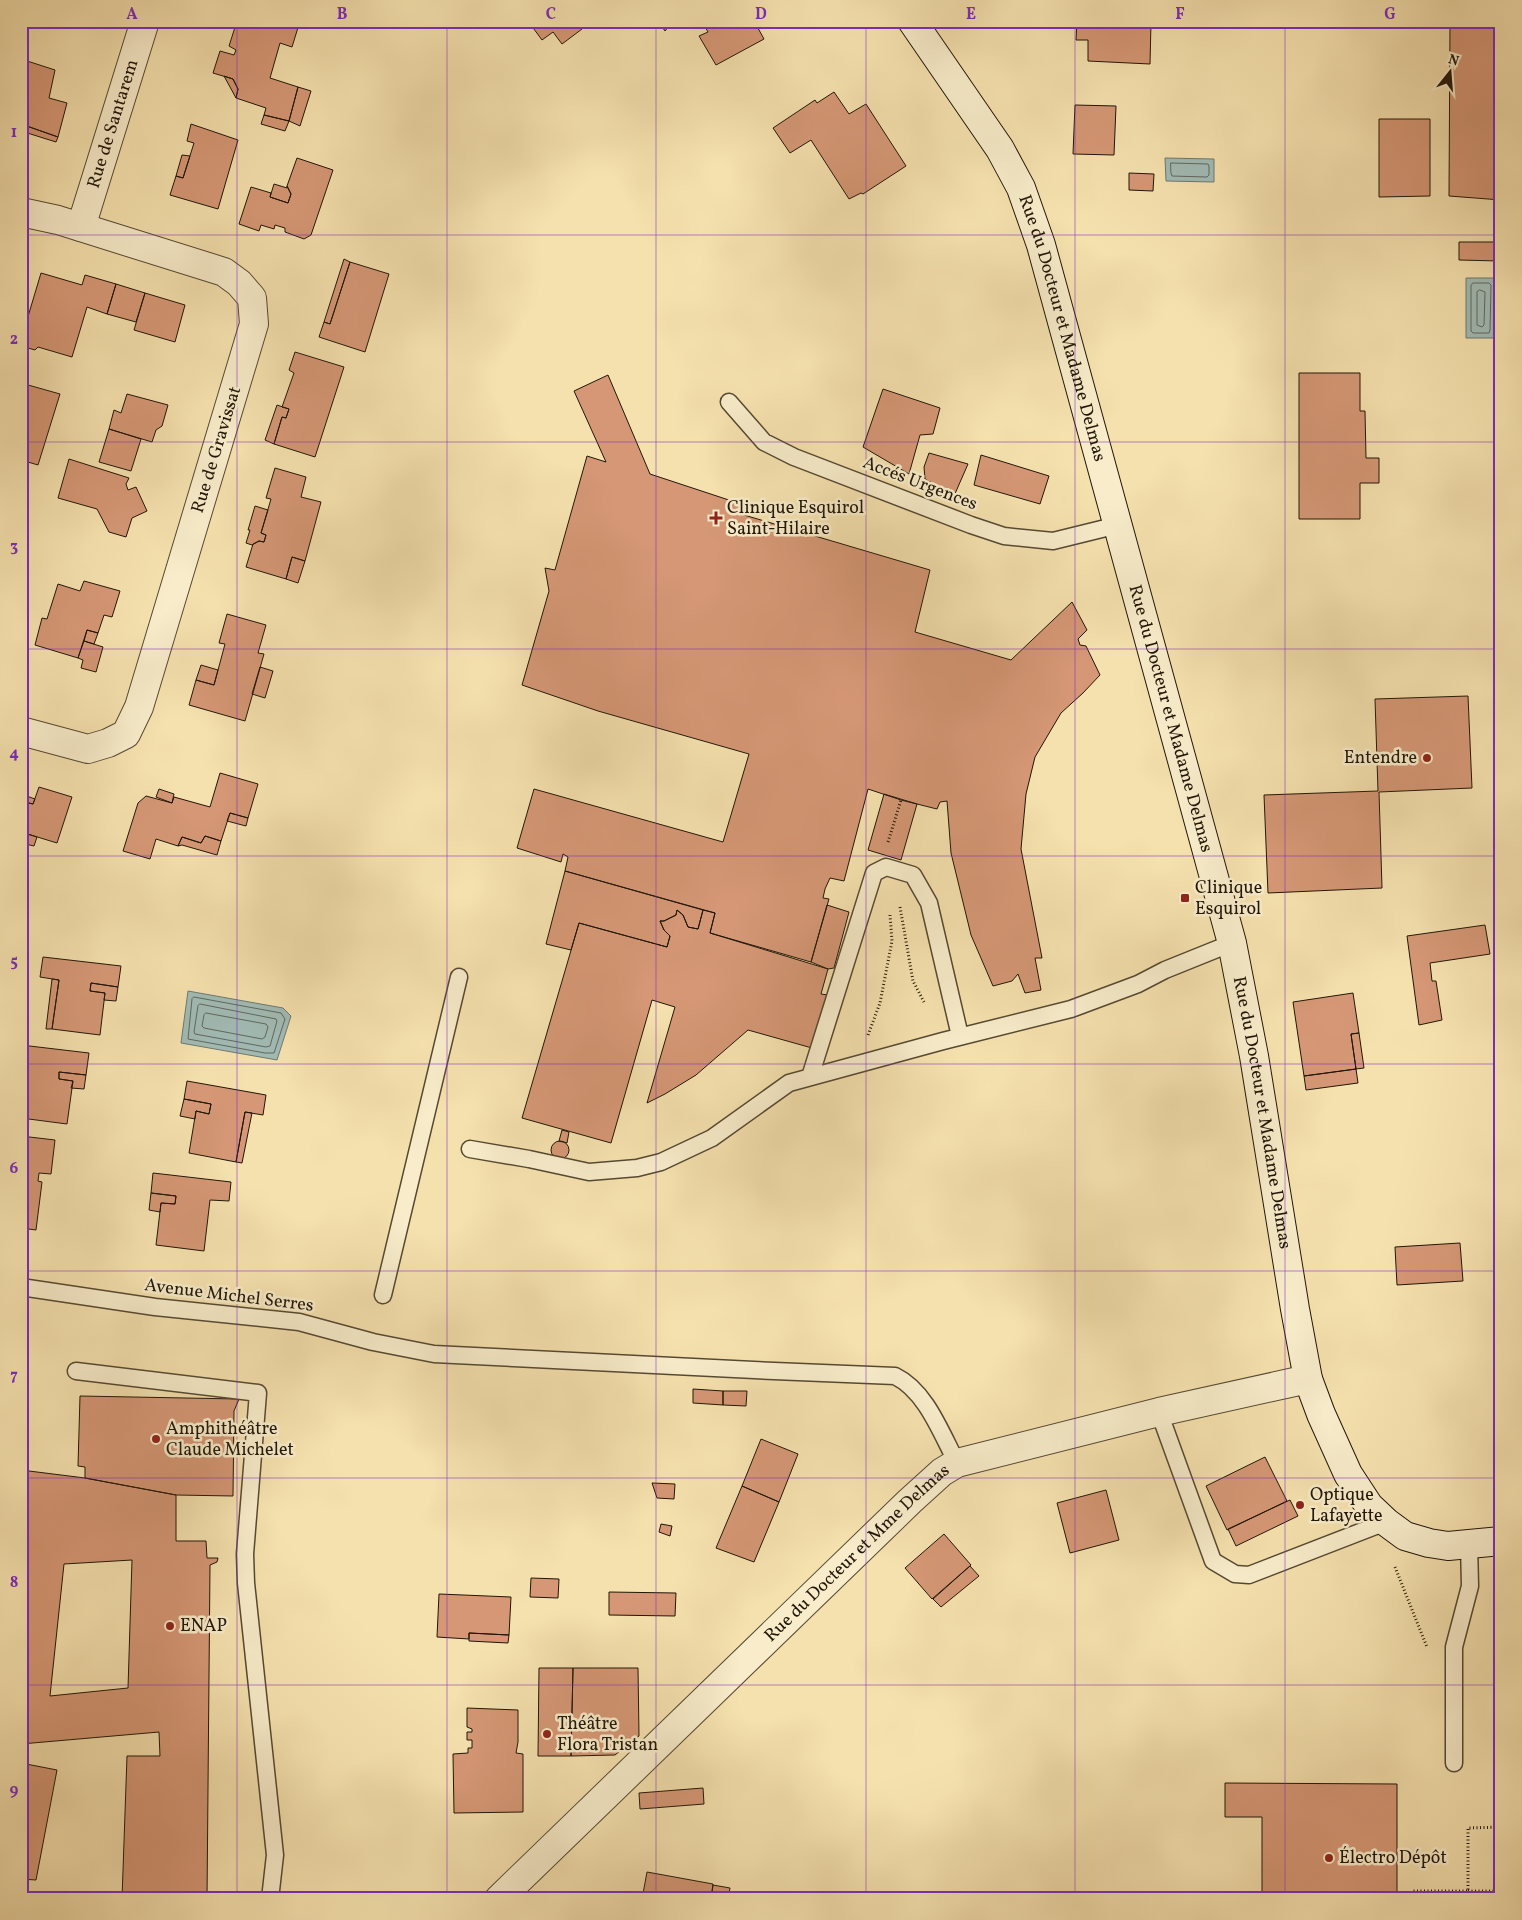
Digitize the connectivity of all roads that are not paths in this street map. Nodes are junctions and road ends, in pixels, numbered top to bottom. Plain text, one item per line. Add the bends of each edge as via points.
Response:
1 (145, 21) edge
2 (912, 21) edge
3 (21, 212) edge
4 (80, 228) junction
5 (729, 402) dead end
6 (1118, 525) junction
7 (21, 731) edge
8 (1232, 943) junction
9 (459, 976) dead end
10 (960, 1036) junction
11 (810, 1077) junction
12 (470, 1149) dead end
13 (21, 1287) edge
14 (383, 1295) dead end
15 (76, 1371) dead end
16 (1308, 1379) junction
17 (1159, 1412) junction
18 (957, 1463) junction
19 (1386, 1522) junction
20 (1501, 1541) edge
21 (1469, 1544) junction
22 (1454, 1763) dead end
23 (270, 1899) edge
24 (499, 1899) edge

1 - 4 street, Rue de Santarem
2 - 6 street, Rue du Docteur et Madame Delmas via 1000,149 1021,188 1041,245
3 - 4 street, Rue de Gravissat
4 - 7 street, Rue de Gravissat via 224,272 252,298 254,324 139,707 126,734 88,749
5 - 6 lane, Accés Urgences via 764,442 794,458 971,526 1004,536 1053,540
6 - 8 street, Rue du Docteur et Madame Delmas
8 - 10 lane via 1071,1009
8 - 16 street, Rue du Docteur et Madame Delmas
9 - 14 lane
10 - 11 lane
10 - 11 lane via 930,902 913,874 886,867 874,872
11 - 12 lane via 789,1083 712,1138 661,1162 637,1168 589,1172
13 - 18 lane, Avenue Michel Serres via 155,1307 299,1322 434,1354 895,1376 910,1385 926,1407
15 - 23 lane via 258,1393 245,1554 275,1855
16 - 17 street, Rue du Docteur et Mme Delmas
16 - 19 street, Rue du Docteur et Madame Delmas via 1348,1474 1369,1506
17 - 18 street, Rue du Docteur et Mme Delmas
17 - 19 lane via 1213,1561 1235,1574 1248,1575
18 - 24 street, Rue du Docteur et Mme Delmas via 942,1472 903,1508
19 - 21 street, Rue du Docteur et Madame Delmas via 1405,1536 1418,1540 1448,1546
20 - 21 street, Rue du Docteur et Madame Delmas
21 - 22 lane via 1470,1586 1454,1647

